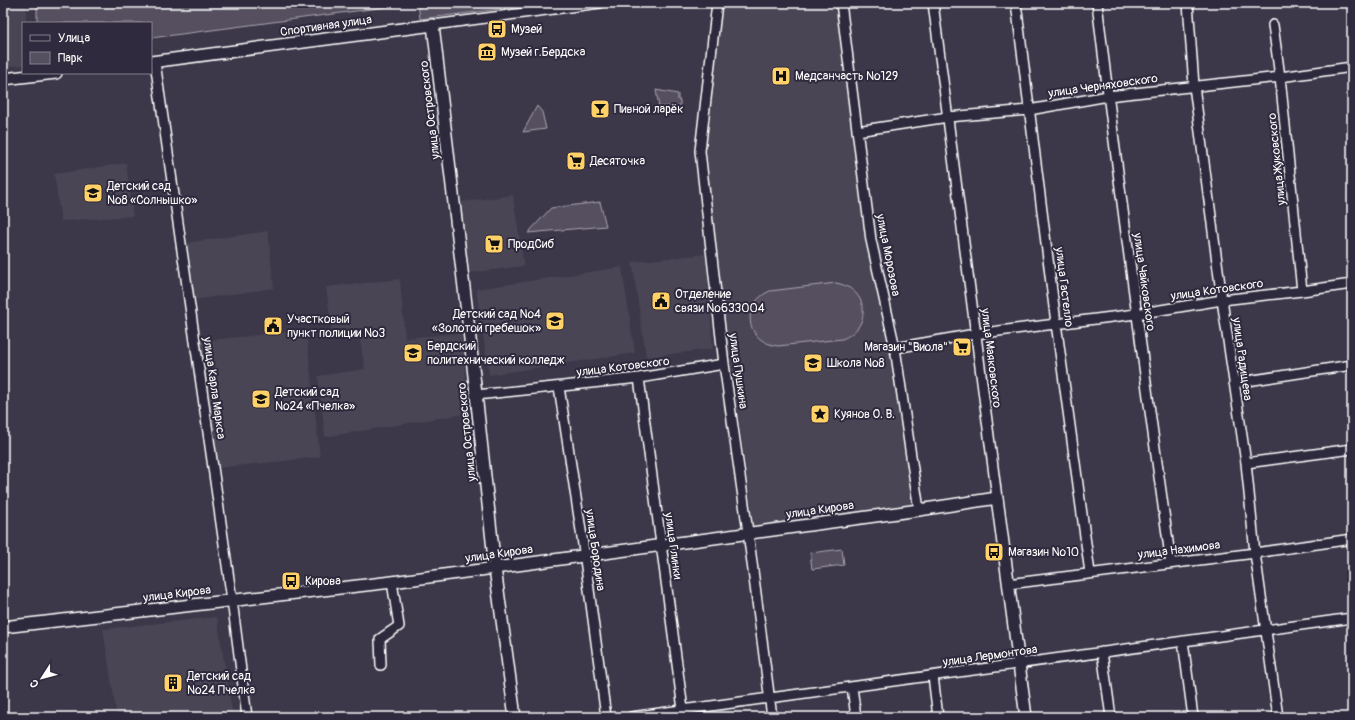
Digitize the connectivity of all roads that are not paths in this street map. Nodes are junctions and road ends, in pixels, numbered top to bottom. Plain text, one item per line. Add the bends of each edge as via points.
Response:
1 (600, 3) edge
2 (717, 3) edge
3 (841, 3) edge
4 (933, 3) edge
5 (1016, 3) edge
6 (1097, 3) edge
7 (1188, 3) edge
8 (433, 25) junction
9 (1273, 25) dead end
10 (153, 62) edge
11 (1352, 67) edge
12 (47, 74) edge
13 (1280, 77) junction
14 (3, 79) edge
15 (1194, 86) junction
16 (1108, 96) junction
17 (1029, 110) junction
18 (948, 117) junction
19 (857, 131) junction
20 (1352, 284) edge
21 (1302, 291) junction
22 (1222, 300) junction
23 (1136, 314) junction
24 (1056, 323) junction
25 (975, 334) junction
26 (895, 348) junction
27 (724, 364) junction
28 (1352, 365) edge
29 (639, 378) junction
30 (1234, 383) junction
31 (559, 386) junction
32 (476, 395) junction
33 (1352, 449) edge
34 (1246, 463) junction
35 (997, 498) junction
36 (919, 510) junction
37 (748, 532) junction
38 (1352, 539) edge
39 (661, 545) junction
40 (1255, 553) junction
41 (584, 556) junction
42 (1171, 563) junction
43 (495, 568) junction
44 (1090, 573) junction
45 (392, 582) junction
46 (1008, 584) junction
47 (232, 600) junction
48 (1352, 620) edge
49 (3, 627) edge
50 (1266, 630) junction
51 (1183, 641) junction
52 (1102, 652) junction
53 (1019, 664) junction
54 (381, 665) dead end
55 (933, 676) junction
56 (852, 687) junction
57 (770, 698) junction
58 (684, 713) edge
59 (247, 717) edge
60 (515, 717) edge
61 (606, 717) edge
62 (631, 717) edge
63 (772, 717) edge
64 (856, 717) edge
65 (938, 717) edge
66 (1026, 717) edge
67 (1111, 717) edge
68 (1193, 717) edge
69 (1278, 717) edge

1 - 8 street, Спортивная улица
2 - 27 street, улица Пушкина via 700,151
3 - 19 street, улица Морозова
4 - 18 street, улица Маяковского
5 - 17 street, улица Гастелло
6 - 16 street, улица Чайковского
7 - 15 street, улица Радищева
8 - 10 street, Спортивная улица
8 - 32 street, улица Островского
9 - 13 street, улица Жуковского
10 - 47 street, улица Карла Маркса
11 - 13 street, улица Черняховского
12 - 14 street
13 - 15 street, улица Черняховского
13 - 21 street, улица Жуковского
15 - 16 street, улица Черняховского
15 - 22 street, улица Радищева
16 - 17 street, улица Черняховского
16 - 23 street, улица Чайковского
17 - 18 street, улица Черняховского
17 - 24 street, улица Гастелло
18 - 19 street, улица Черняховского
18 - 25 street, улица Маяковского
19 - 26 street, улица Морозова via 871,240
20 - 21 street, улица Котовского
21 - 22 street, улица Котовского
22 - 23 street, улица Котовского
22 - 30 street, улица Радищева
23 - 24 street, улица Котовского
23 - 42 street, улица Чайковского
24 - 25 street, улица Котовского
24 - 44 street, улица Гастелло
25 - 26 street, улица Котовского
25 - 35 street, улица Маяковского
26 - 36 street, улица Морозова
27 - 29 street, улица Котовского
27 - 37 street, улица Пушкина
28 - 30 street
29 - 31 street, улица Котовского
29 - 39 street, улица Глинки
30 - 34 street, улица Радищева
31 - 32 street, улица Котовского
31 - 41 street, улица Бородина
32 - 43 street, улица Островского
33 - 34 street
34 - 40 street, улица Радищева
35 - 36 street, улица Кирова
35 - 46 street, улица Маяковского
36 - 37 street, улица Кирова
37 - 39 street, улица Кирова
37 - 57 street, улица Пушкина
38 - 40 street, улица Нахимова
39 - 41 street, улица Кирова
39 - 58 street, улица Глинки
40 - 42 street, улица Нахимова
40 - 50 street, улица Радищева
41 - 43 street, улица Кирова
41 - 61 street, улица Бородина
42 - 44 street, улица Нахимова
43 - 45 street, улица Кирова
43 - 60 street, улица Островского
44 - 46 street, улица Нахимова
45 - 47 street, улица Кирова
45 - 54 street via 399,626 380,639
46 - 53 street, улица Маяковского
47 - 49 street, улица Кирова
47 - 59 street, улица Карла Маркса
48 - 50 street, улица Лермонтова
50 - 51 street, улица Лермонтова
50 - 69 street, улица Радищева
51 - 52 street, улица Лермонтова
51 - 68 street
52 - 53 street, улица Лермонтова
52 - 67 street
53 - 55 street, улица Лермонтова
53 - 66 street, улица Маяковского
55 - 56 street, улица Лермонтова
55 - 65 street
56 - 57 street, улица Лермонтова
56 - 64 street
57 - 58 street, улица Лермонтова
57 - 63 street, улица Пушкина
58 - 62 street, улица Лермонтова

